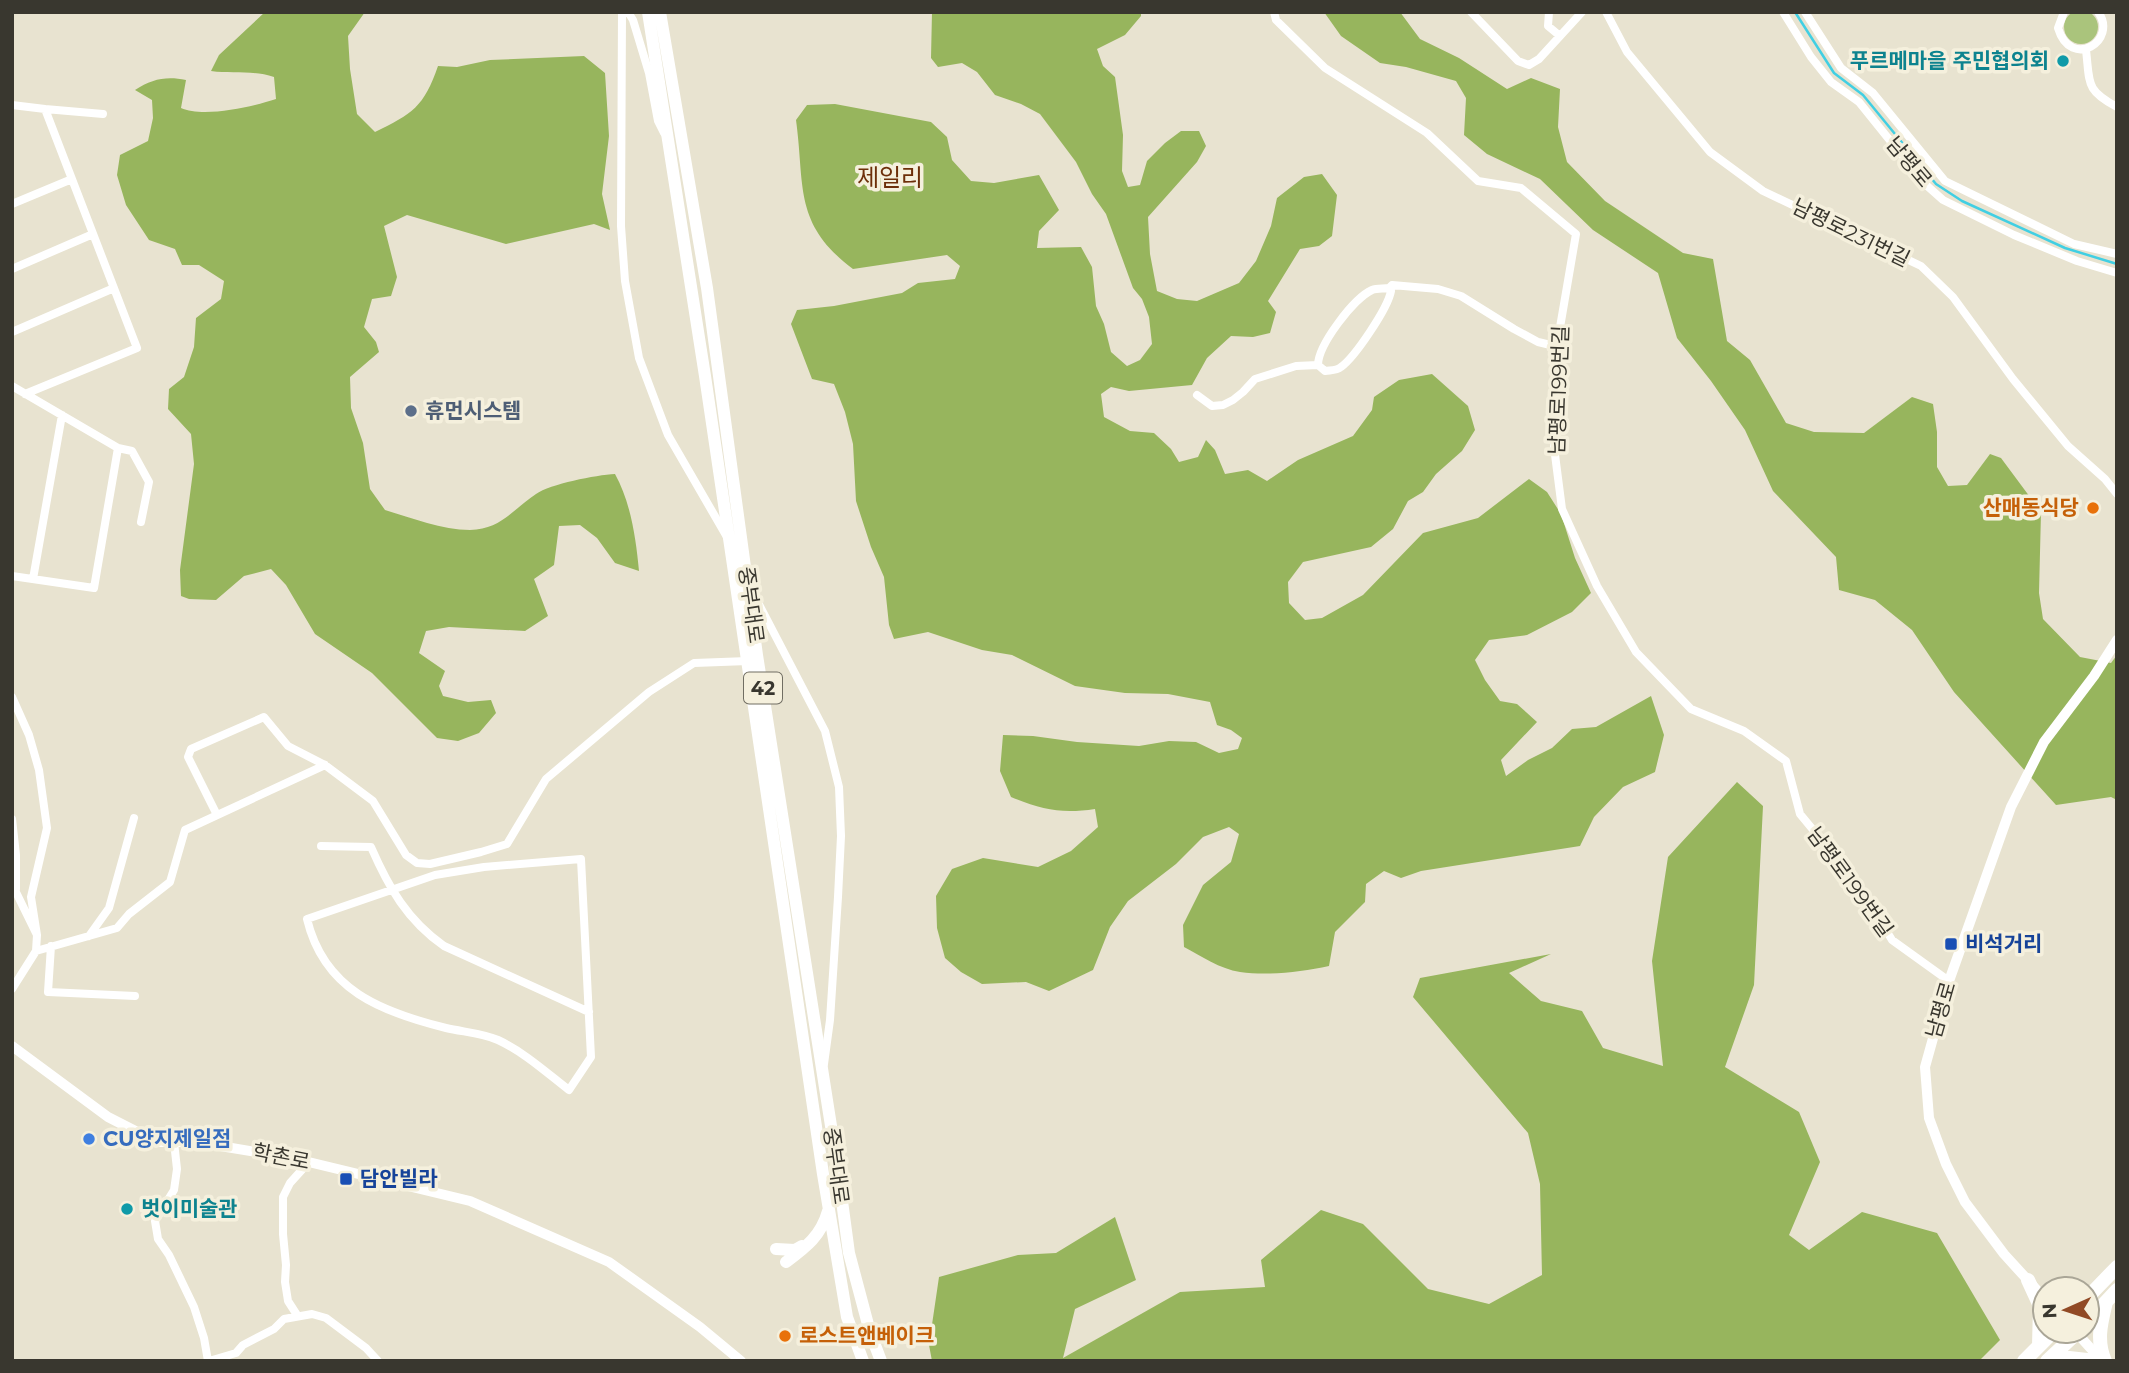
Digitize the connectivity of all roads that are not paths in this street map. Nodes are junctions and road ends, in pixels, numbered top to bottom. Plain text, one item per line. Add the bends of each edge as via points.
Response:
1 (622, 12) edge
2 (628, 12) edge
3 (648, 12) edge
4 (660, 12) edge
5 (1274, 12) edge
6 (1471, 12) edge
7 (1549, 12) edge
8 (1582, 12) edge
9 (1606, 12) edge
10 (1783, 12) edge
11 (1805, 12) edge
12 (2064, 12) edge
13 (2098, 12) edge
14 (1560, 36) junction
15 (2085, 50) junction
16 (12, 106) edge
17 (2117, 107) edge
18 (45, 109) junction
19 (103, 114) dead end
20 (669, 145) junction
21 (72, 179) junction
22 (12, 204) edge
23 (93, 234) junction
24 (2117, 254) edge
25 (12, 269) edge
26 (2117, 274) edge
27 (114, 288) junction
28 (1389, 288) junction
29 (12, 332) edge
30 (1559, 347) junction
31 (1318, 365) junction
32 (12, 386) edge
33 (25, 394) junction
34 (1198, 395) dead end
35 (62, 415) junction
36 (118, 448) junction
37 (2117, 494) edge
38 (141, 522) dead end
39 (730, 543) junction
40 (12, 576) edge
41 (33, 579) junction
42 (748, 582) junction
43 (2117, 640) edge
44 (748, 661) junction
45 (12, 696) edge
46 (325, 765) junction
47 (217, 815) junction
48 (134, 818) dead end
49 (12, 819) edge
50 (321, 846) dead end
51 (481, 852) junction
52 (484, 867) junction
53 (14, 888) edge
54 (391, 890) junction
55 (37, 935) junction
56 (89, 936) junction
57 (51, 946) junction
58 (36, 951) junction
59 (1949, 981) junction
60 (12, 989) edge
61 (135, 996) dead end
62 (589, 1012) junction
63 (12, 1046) edge
64 (822, 1074) junction
65 (174, 1142) junction
66 (309, 1162) junction
67 (829, 1207) junction
68 (812, 1242) junction
69 (776, 1249) dead end
70 (786, 1262) dead end
71 (2117, 1267) edge
72 (2028, 1280) junction
73 (2031, 1281) edge
74 (2101, 1282) edge
75 (2031, 1283) edge
76 (2117, 1290) edge
77 (2106, 1302) junction
78 (2101, 1307) edge
79 (297, 1315) junction
80 (2064, 1345) edge
81 (2092, 1345) edge
82 (2039, 1346) joint
83 (209, 1361) edge
84 (378, 1361) edge
85 (741, 1361) edge
86 (863, 1361) edge
87 (881, 1361) edge
88 (2024, 1361) edge
89 (2048, 1361) edge
90 (2060, 1361) edge
91 (2096, 1361) edge
92 (2104, 1361) edge

1 - 39 street via 621,226 639,358 668,435
2 - 20 street
3 - 20 main road, 중부대로 / 42
4 - 42 main road, 중부대로 / 42
5 - 30 street, 남평로199번길 via 1276,20 1325,68 1427,133 1478,181 1521,188 1576,234
6 - 14 street via 1518,61 1529,65
7 - 14 street via 1548,26
8 - 14 street
9 - 37 street, 남평로231번길 via 1627,52 1710,152 1763,191 1921,266 1954,297 2068,446
10 - 26 street, 남평로 via 1831,82 1858,102 1943,200 2014,235
11 - 24 street, 남평로 via 1842,68 1873,93 1945,181 2074,244
12 - 15 street via 2058,28 2063,40
13 - 15 street via 2102,33
15 - 17 street via 2097,97
16 - 18 street
18 - 19 street
18 - 21 street
20 - 39 main road, 중부대로 / 42
21 - 22 street
21 - 23 street
23 - 25 street
23 - 27 street
27 - 29 street
27 - 33 street via 137,348
28 - 30 street via 1412,285 1461,296 1538,342
28 - 31 street via 1373,290 1355,302 1328,339
28 - 31 street via 1390,297 1381,314 1352,356 1335,370 1325,371
30 - 59 street, 남평로199번길 via 1554,447 1562,509 1597,586 1636,652 1692,709 1744,731 1786,761 1800,814 1857,883 1892,940
31 - 34 street via 1296,366 1255,379 1223,405 1212,407
32 - 33 street
33 - 35 street
35 - 36 street
35 - 41 street
36 - 38 street via 132,452 149,482
36 - 41 street via 94,587
39 - 44 main road, 중부대로 / 42
40 - 41 street
42 - 64 main road, 중부대로 / 42
42 - 64 street via 825,731 839,787 838,897
43 - 59 street, 남평로 via 2044,742 2011,807
44 - 51 street via 694,663 649,692 546,779 507,844
44 - 67 main road, 중부대로 / 42
45 - 55 street via 39,769 47,828 31,897
46 - 47 street
46 - 47 street via 289,746 264,717 191,749 188,757
46 - 51 street via 373,801 406,855 417,863
47 - 56 street via 185,830 170,882 117,928
48 - 56 street via 109,908
49 - 53 street
50 - 54 street via 371,847
51 - 52 street
52 - 54 street via 435,875
52 - 62 street via 581,859
53 - 55 street
54 - 62 street via 424,932 444,946
54 - 62 street via 307,919 313,942 332,971 359,996 414,1020 499,1041 569,1090 591,1057
55 - 58 street
56 - 57 street
57 - 58 street
57 - 61 street via 48,992
58 - 60 street
59 - 72 street, 남평로 via 1925,1067 1929,1118 1965,1202
63 - 65 street, 학촌로 via 108,1117 157,1142
64 - 87 main road, 중부대로 / 42 via 849,1253
65 - 66 street, 학촌로
65 - 83 street via 174,1190 155,1221 158,1239 194,1307
66 - 79 street via 283,1197 285,1282 288,1301
66 - 85 street, 학촌로 via 470,1201 609,1262
67 - 68 main road
67 - 86 main road, 중부대로 / 42 via 848,1317
68 - 69 main road via 795,1250
68 - 70 main road
71 - 74 highway
72 - 73 highway
72 - 75 street, 남평로
72 - 82 highway via 2040,1306
76 - 77 highway
77 - 78 highway
77 - 92 highway via 2100,1329
79 - 83 street via 236,1353
79 - 84 street via 326,1318
80 - 89 highway
81 - 92 street
82 - 88 highway
90 - 91 highway

